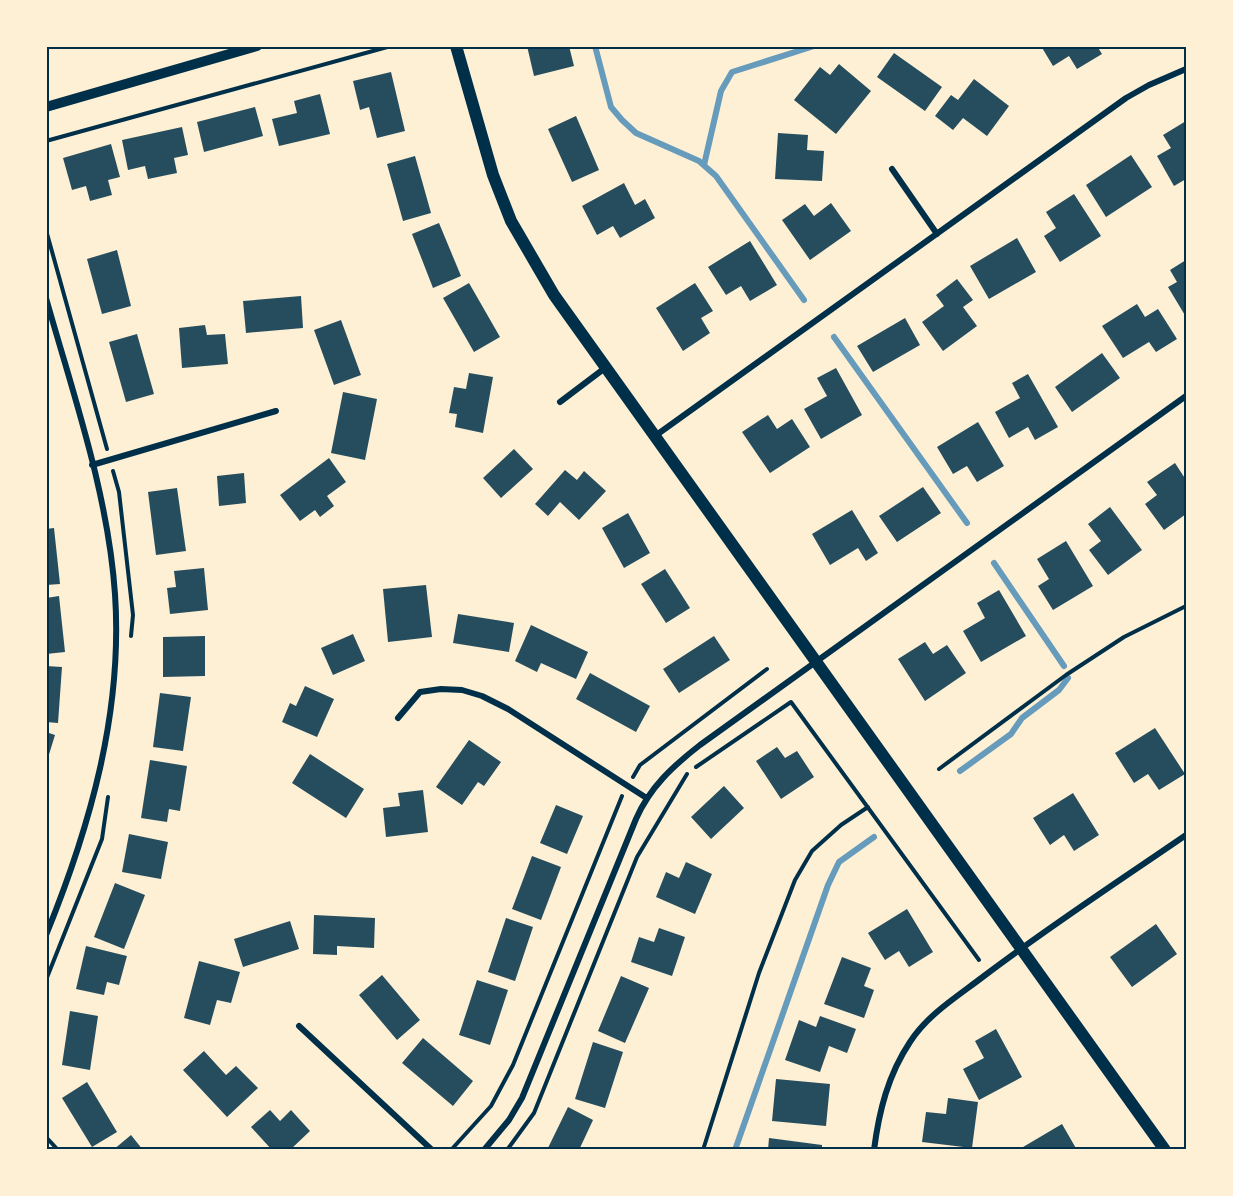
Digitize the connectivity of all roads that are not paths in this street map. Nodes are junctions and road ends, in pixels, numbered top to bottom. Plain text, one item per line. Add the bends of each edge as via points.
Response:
1 (257, 46) edge
2 (456, 46) edge
3 (1186, 69) edge
4 (46, 107) edge
5 (892, 169) dead end
6 (937, 234) junction
7 (46, 298) edge
8 (605, 368) junction
9 (1186, 396) edge
10 (560, 402) dead end
11 (276, 411) dead end
12 (654, 437) junction
13 (92, 465) junction
14 (817, 661) junction
15 (398, 718) dead end
16 (645, 797) junction
17 (1186, 835) edge
18 (46, 935) edge
19 (1022, 948) junction
20 (299, 1026) dead end
21 (432, 1149) edge
22 (484, 1149) edge
23 (874, 1149) edge
24 (1165, 1149) edge

1 - 4 street
2 - 8 main road via 482,144 511,221 554,295
3 - 6 street via 1126,98
5 - 6 street
6 - 12 street
7 - 13 street
8 - 10 street
8 - 12 main road
9 - 14 street
11 - 13 street
12 - 14 main road
13 - 18 street via 106,525 115,595 112,704 97,784 65,889
14 - 16 street via 678,762
14 - 19 main road
15 - 16 street via 420,692 462,690 482,696
16 - 22 street via 522,1098
17 - 19 street
19 - 23 street via 926,1022 910,1041 888,1083
19 - 24 main road
20 - 21 street

